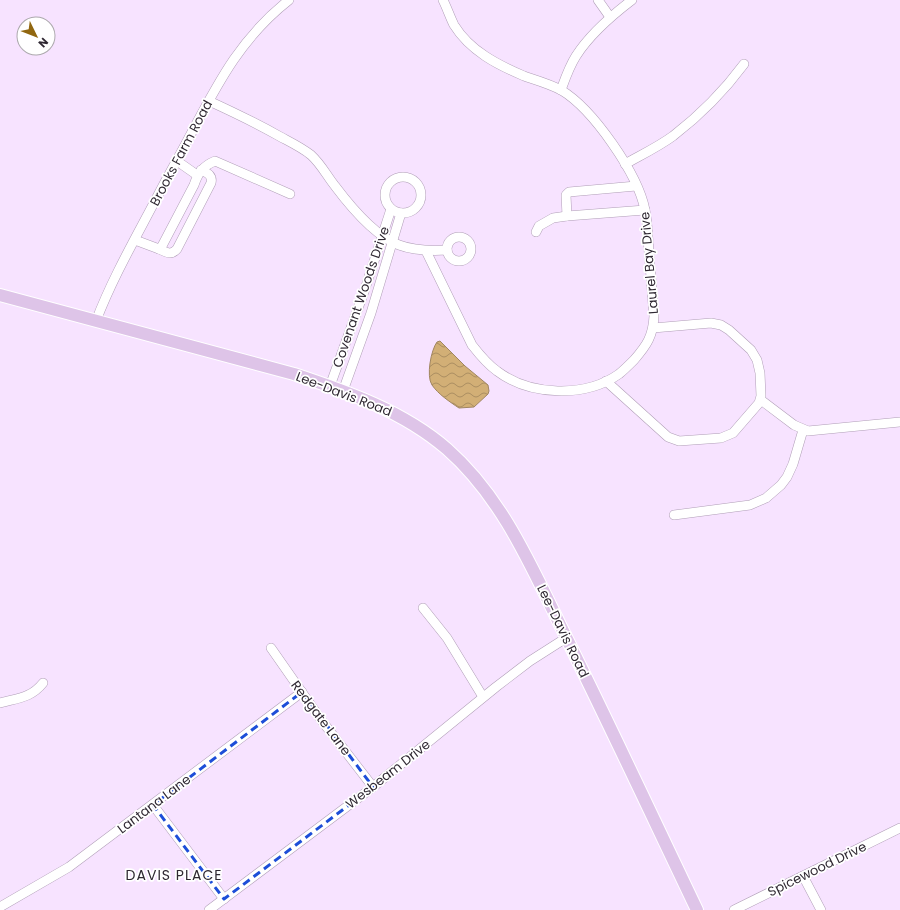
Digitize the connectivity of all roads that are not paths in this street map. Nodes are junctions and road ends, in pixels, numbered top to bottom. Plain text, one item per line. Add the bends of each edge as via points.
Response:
1 (289, 0) edge
2 (443, 0) edge
3 (598, 0) edge
4 (632, 0) edge
5 (610, 17) junction
6 (744, 64) dead end
7 (561, 90) junction
8 (209, 101) junction
9 (177, 161) junction
10 (625, 164) junction
11 (199, 172) junction
12 (636, 186) junction
13 (290, 194) dead end
14 (391, 209) junction
15 (645, 210) junction
16 (401, 213) junction
17 (567, 216) junction
18 (536, 232) dead end
19 (383, 235) junction
20 (135, 240) junction
21 (392, 242) junction
22 (158, 250) junction
23 (447, 250) dead end
24 (426, 251) junction
25 (0, 295) edge
26 (96, 321) junction
27 (653, 328) junction
28 (350, 329) junction
29 (364, 333) junction
30 (606, 381) junction
31 (330, 386) junction
32 (343, 391) junction
33 (761, 400) junction
34 (900, 422) edge
35 (803, 430) junction
36 (674, 515) dead end
37 (423, 608) dead end
38 (566, 638) junction
39 (271, 648) dead end
40 (43, 683) dead end
41 (302, 692) junction
42 (483, 697) junction
43 (0, 703) edge
44 (372, 787) junction
45 (153, 805) junction
46 (900, 828) edge
47 (803, 876) junction
48 (224, 899) junction
49 (0, 907) edge
50 (209, 910) edge
51 (697, 910) edge
52 (734, 910) edge
53 (821, 910) edge

1 - 8 street, Brooks Farm Road via 248,40 234,58
2 - 7 street, Laurel Bay Drive via 454,25 482,54 507,69
3 - 5 street
4 - 5 street
5 - 7 street via 575,57
6 - 10 street via 730,82 681,129 661,144
7 - 10 street, Laurel Bay Drive via 591,117
8 - 9 street, Brooks Farm Road
8 - 19 street via 252,121 310,155 360,216
9 - 11 street
9 - 20 street, Brooks Farm Road
10 - 12 street, Laurel Bay Drive
11 - 13 street via 206,164 215,161
11 - 22 street
11 - 22 street via 210,176 211,183 177,249 169,254
12 - 15 street, Laurel Bay Drive
12 - 17 street via 568,192
14 - 16 street, Covenant Woods Drive
14 - 16 street, Covenant Woods Drive via 385,199 386,188 394,179 408,177 421,188 421,201 413,210
14 - 19 street, Covenant Woods Drive
15 - 17 street
15 - 27 street, Laurel Bay Drive
16 - 21 street, Covenant Woods Drive
17 - 18 street via 546,221
19 - 21 street
19 - 28 street, Covenant Woods Drive
20 - 22 street
20 - 26 street, Brooks Farm Road
21 - 24 street
21 - 29 street, Covenant Woods Drive
23 - 24 street
24 - 30 street, Laurel Bay Drive via 472,344 497,371 518,383 545,390 580,390
25 - 26 main road, Lee-Davis Road
26 - 31 main road, Lee-Davis Road
27 - 30 street, Laurel Bay Drive via 640,353 619,374
27 - 33 street via 710,323 725,327 756,356 760,373
28 - 29 street
28 - 31 street, Covenant Woods Drive
29 - 32 street, Covenant Woods Drive
30 - 33 street via 668,437 679,441 722,438 730,435
31 - 32 main road, Lee-Davis Road
32 - 38 main road, Lee-Davis Road via 402,417 446,448 467,468 491,497 512,530
33 - 35 street
34 - 35 street
35 - 36 street via 787,477 766,498 750,505
37 - 42 street via 447,638
38 - 42 street, Wesbeam Drive via 530,661
38 - 51 main road, Lee-Davis Road
39 - 41 street, Redgate Lane
40 - 43 street via 36,691
41 - 44 street, Redgate Lane
41 - 45 street, Lantana Lane
42 - 44 street, Wesbeam Drive
44 - 48 street, Wesbeam Drive
45 - 48 street
45 - 49 street, Lantana Lane via 69,867
46 - 47 street, Spicewood Drive
47 - 52 street, Spicewood Drive
47 - 53 street
48 - 50 street, Wesbeam Drive

